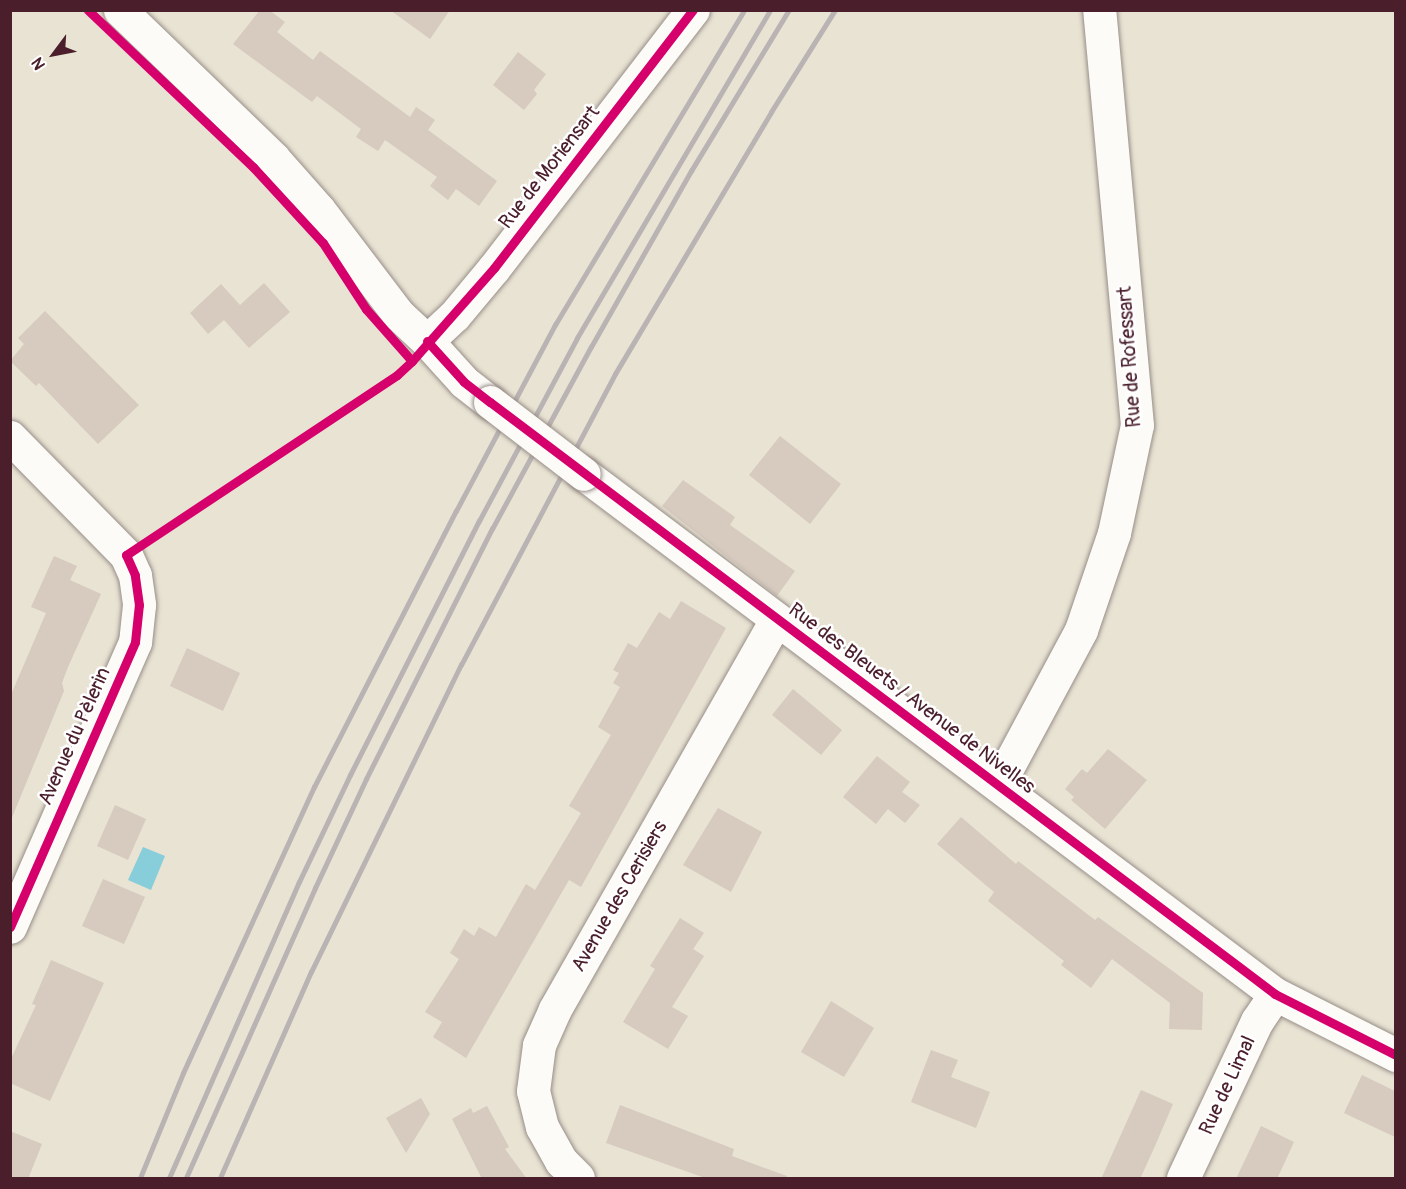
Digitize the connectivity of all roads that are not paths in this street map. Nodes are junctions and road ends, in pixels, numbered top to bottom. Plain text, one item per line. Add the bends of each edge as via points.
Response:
1 (120, 10) edge
2 (693, 10) edge
3 (1099, 10) edge
4 (414, 351) junction
5 (10, 437) edge
6 (776, 620) junction
7 (998, 785) junction
8 (10, 927) edge
9 (1275, 994) junction
10 (1395, 1055) edge
11 (578, 1179) edge
12 (1183, 1179) edge

1 - 4 street, Rue des Bleuets / Avenue de Nivelles via 273,158 319,210 398,314
2 - 4 street, Rue de Moriensart via 494,268 454,316
3 - 7 street, Rue de Rofessart via 1137,425 1114,533 1082,630
4 - 6 street, Rue des Bleuets / Avenue de Nivelles, bridge via 464,382
5 - 8 street, Avenue du Pèlerin via 126,555 135,575 140,605 135,642
6 - 7 street, Rue des Bleuets / Avenue de Nivelles
6 - 11 street, Avenue des Cerisiers via 555,1009 539,1045 533,1091 542,1127 561,1161
7 - 9 street, Rue des Bleuets / Avenue de Nivelles
9 - 10 street, Rue des Bleuets / Avenue de Nivelles
9 - 12 street, Rue de Limal via 1257,1021

